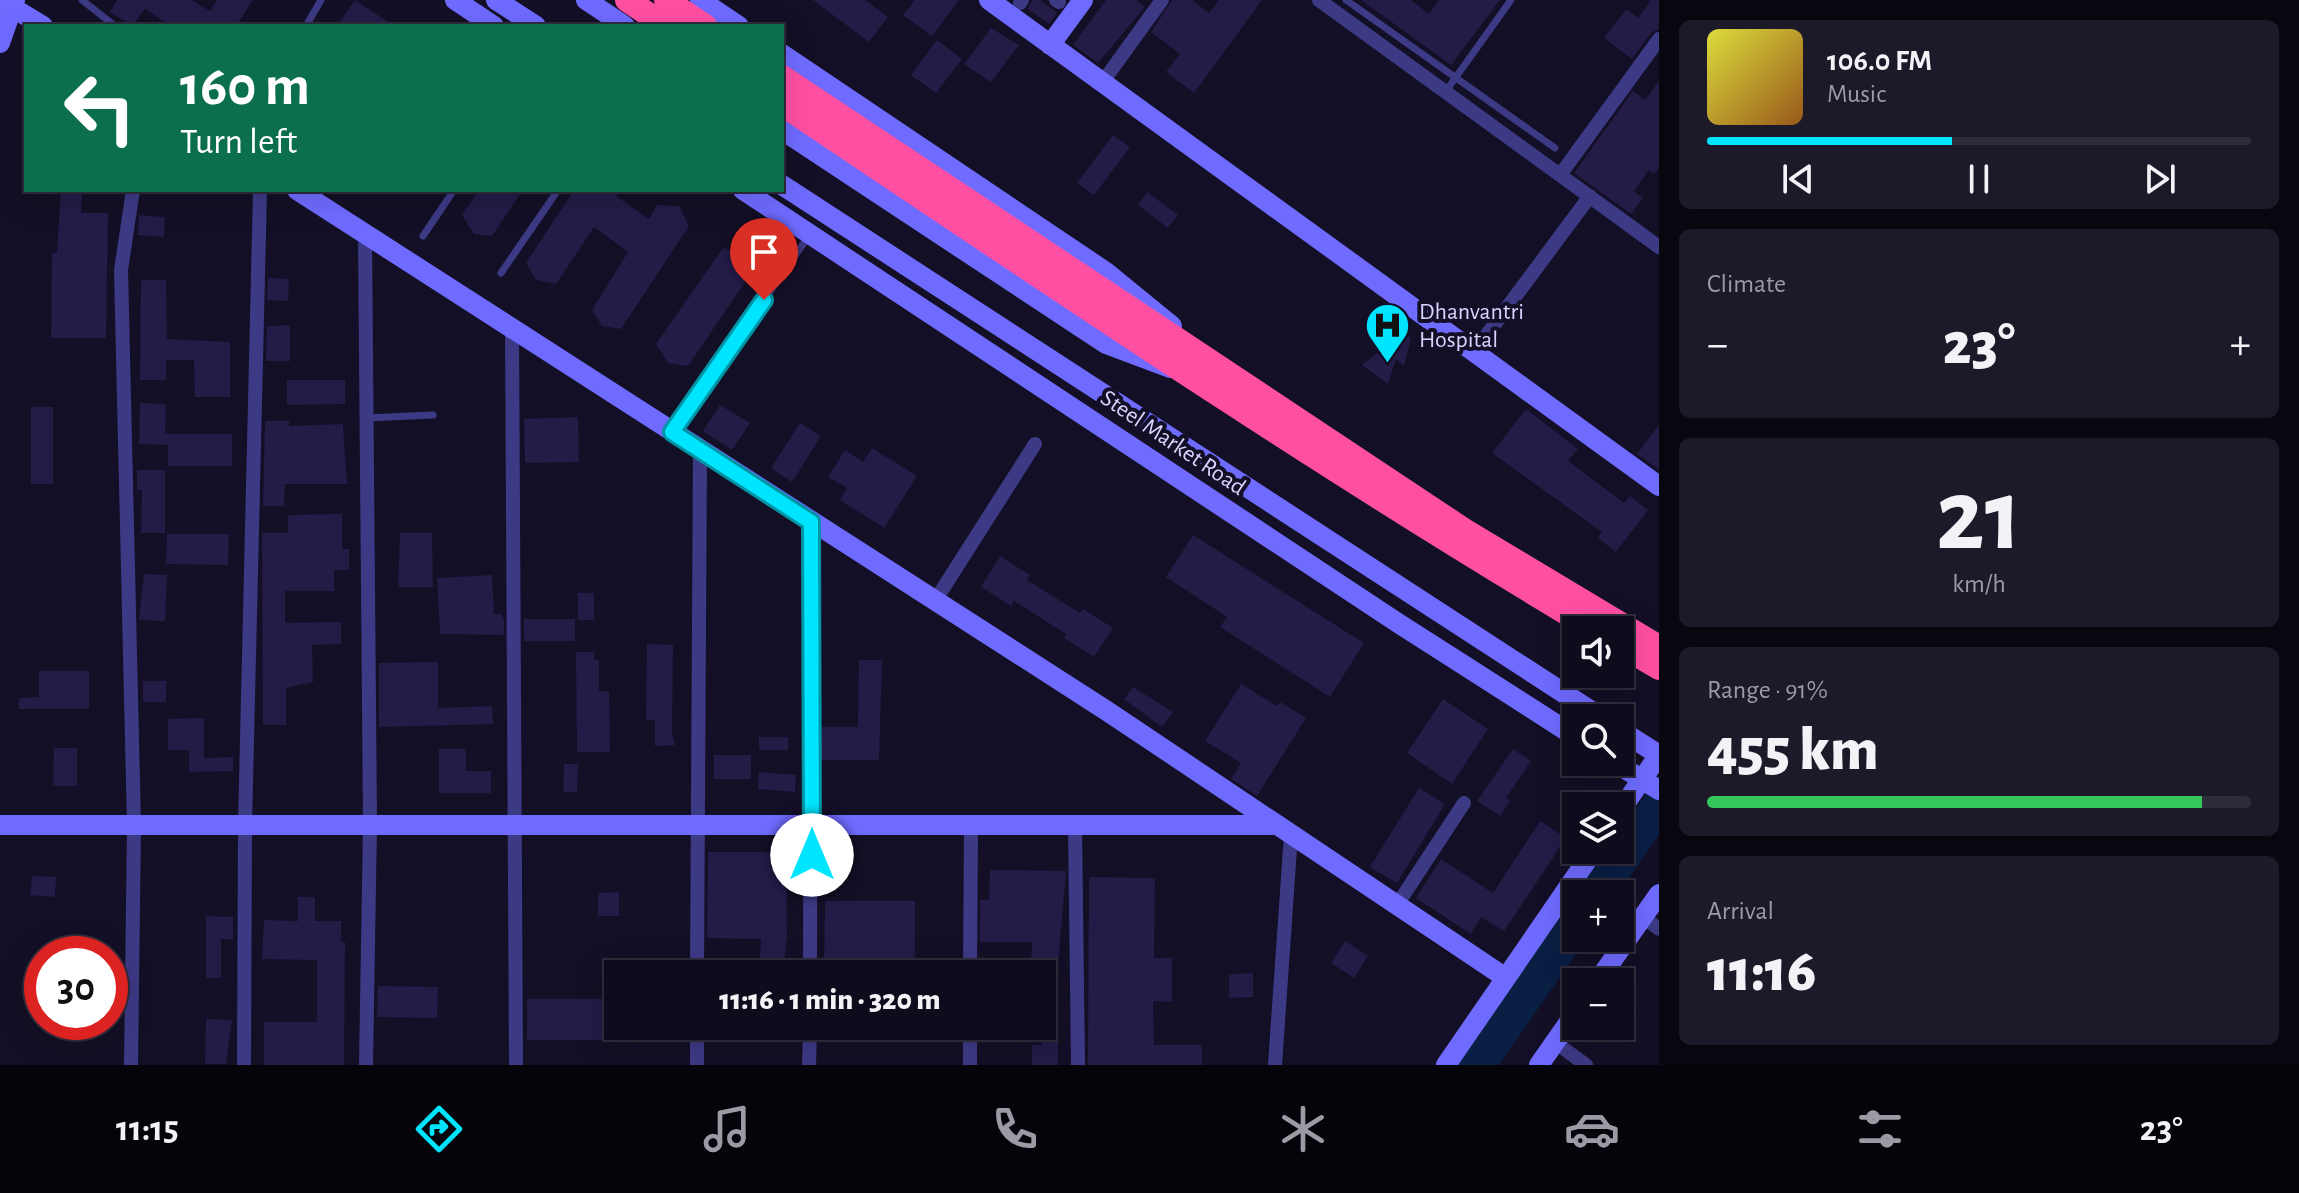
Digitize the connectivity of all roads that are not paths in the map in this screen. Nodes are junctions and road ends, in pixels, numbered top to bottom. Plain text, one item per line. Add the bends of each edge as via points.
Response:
1 (82, 0) edge
2 (321, 0) edge
3 (455, 0) edge
4 (496, 0) edge
5 (586, 0) edge
6 (627, 0) edge
7 (666, 0) edge
8 (700, 0) edge
9 (989, 0) edge
10 (1083, 0) edge
11 (1162, 0) edge
12 (1319, 0) edge
13 (1346, 0) edge
14 (1511, 0) edge
15 (9, 2) edge
16 (40, 24) edge
17 (112, 24) edge
18 (307, 24) edge
19 (491, 24) edge
20 (533, 24) edge
21 (622, 24) edge
22 (663, 24) edge
23 (702, 24) edge
24 (736, 24) edge
25 (1659, 39) edge
26 (0, 43) edge
27 (1050, 45) junction
28 (784, 55) edge
29 (1456, 77) junction
30 (784, 78) edge
31 (1102, 83) junction
32 (1446, 91) junction
33 (784, 105) edge
34 (784, 131) edge
35 (1555, 148) dead end
36 (1560, 175) junction
37 (784, 186) edge
38 (133, 192) edge
39 (260, 192) edge
40 (300, 192) edge
41 (453, 192) edge
42 (557, 192) edge
43 (746, 192) edge
44 (1590, 196) junction
45 (810, 234) junction
46 (365, 235) junction
47 (423, 236) dead end
48 (1659, 247) edge
49 (501, 273) dead end
50 (512, 328) junction
51 (1474, 352) junction
52 (1200, 355) junction
53 (1182, 372) junction
54 (1074, 375) junction
55 (1059, 398) junction
56 (433, 415) dead end
57 (366, 418) junction
58 (672, 432) junction
59 (1035, 444) dead end
60 (700, 449) junction
61 (1659, 486) edge
62 (811, 522) junction
63 (935, 601) junction
64 (1571, 616) edge
65 (1659, 647) edge
66 (1634, 653) edge
67 (1659, 668) edge
68 (1580, 704) edge
69 (1562, 728) edge
70 (1634, 739) edge
71 (1659, 755) edge
72 (1650, 785) edge
73 (1634, 799) edge
74 (1464, 803) dead end
75 (370, 824) junction
76 (515, 824) junction
77 (0, 825) edge
78 (134, 825) junction
79 (245, 825) junction
80 (698, 825) junction
81 (812, 825) junction
82 (971, 825) junction
83 (1075, 825) junction
84 (1284, 829) junction
85 (1584, 864) edge
86 (1659, 894) edge
87 (1397, 905) junction
88 (1651, 923) edge
89 (697, 960) edge
90 (810, 960) edge
91 (970, 960) edge
92 (1610, 968) edge
93 (1506, 978) junction
94 (1562, 1032) edge
95 (697, 1040) edge
96 (810, 1040) edge
97 (970, 1040) edge
98 (1555, 1042) junction
99 (131, 1065) edge
100 (244, 1065) edge
101 (366, 1065) edge
102 (516, 1065) edge
103 (697, 1065) edge
104 (809, 1065) edge
105 (970, 1065) edge
106 (1078, 1065) edge
107 (1275, 1065) edge
108 (1446, 1065) edge
109 (1539, 1065) edge
110 (1586, 1065) edge

1 - 17 lane
2 - 18 lane
3 - 19 street
4 - 20 street
5 - 21 street
6 - 22 highway
7 - 23 highway
8 - 24 street
9 - 27 street
10 - 27 street
11 - 31 street
12 - 32 street
13 - 29 lane
14 - 29 lane
15 - 16 street
15 - 26 street
25 - 36 street
27 - 31 street
28 - 52 street via 1106,272
29 - 32 lane
29 - 35 lane
30 - 52 highway
31 - 51 street
32 - 36 street
33 - 53 highway
34 - 53 street via 1106,344
36 - 44 street
37 - 54 street, Steel Market Road
38 - 78 street via 121,270
39 - 79 street
40 - 46 street
41 - 47 lane
42 - 49 lane
43 - 45 street, Steel Market Road
44 - 48 street
44 - 51 street
45 - 55 street, Steel Market Road
45 - 58 lane
46 - 50 street
46 - 57 street
50 - 58 street
50 - 76 street
51 - 61 street
52 - 65 highway via 1464,530
53 - 64 highway
54 - 55 street
54 - 68 street, Steel Market Road
55 - 69 street, Steel Market Road
56 - 57 lane
57 - 75 street
58 - 60 street
59 - 63 street
60 - 62 street
60 - 80 street
62 - 63 street
62 - 81 street
63 - 84 street
66 - 67 highway
70 - 71 street
71 - 72 street
72 - 73 street
74 - 87 street
75 - 76 street
75 - 79 street
75 - 101 street
76 - 80 street
76 - 102 street
77 - 78 street
78 - 79 street
78 - 99 street
79 - 100 street
80 - 81 street
80 - 89 street
81 - 82 street
81 - 90 street
82 - 83 street
82 - 91 street
83 - 84 street
83 - 106 street
84 - 87 street
84 - 107 street
85 - 93 street
86 - 88 street
87 - 93 street
88 - 92 street
93 - 108 street
94 - 98 street
95 - 103 street
96 - 104 street
97 - 105 street
98 - 109 street
98 - 110 street

